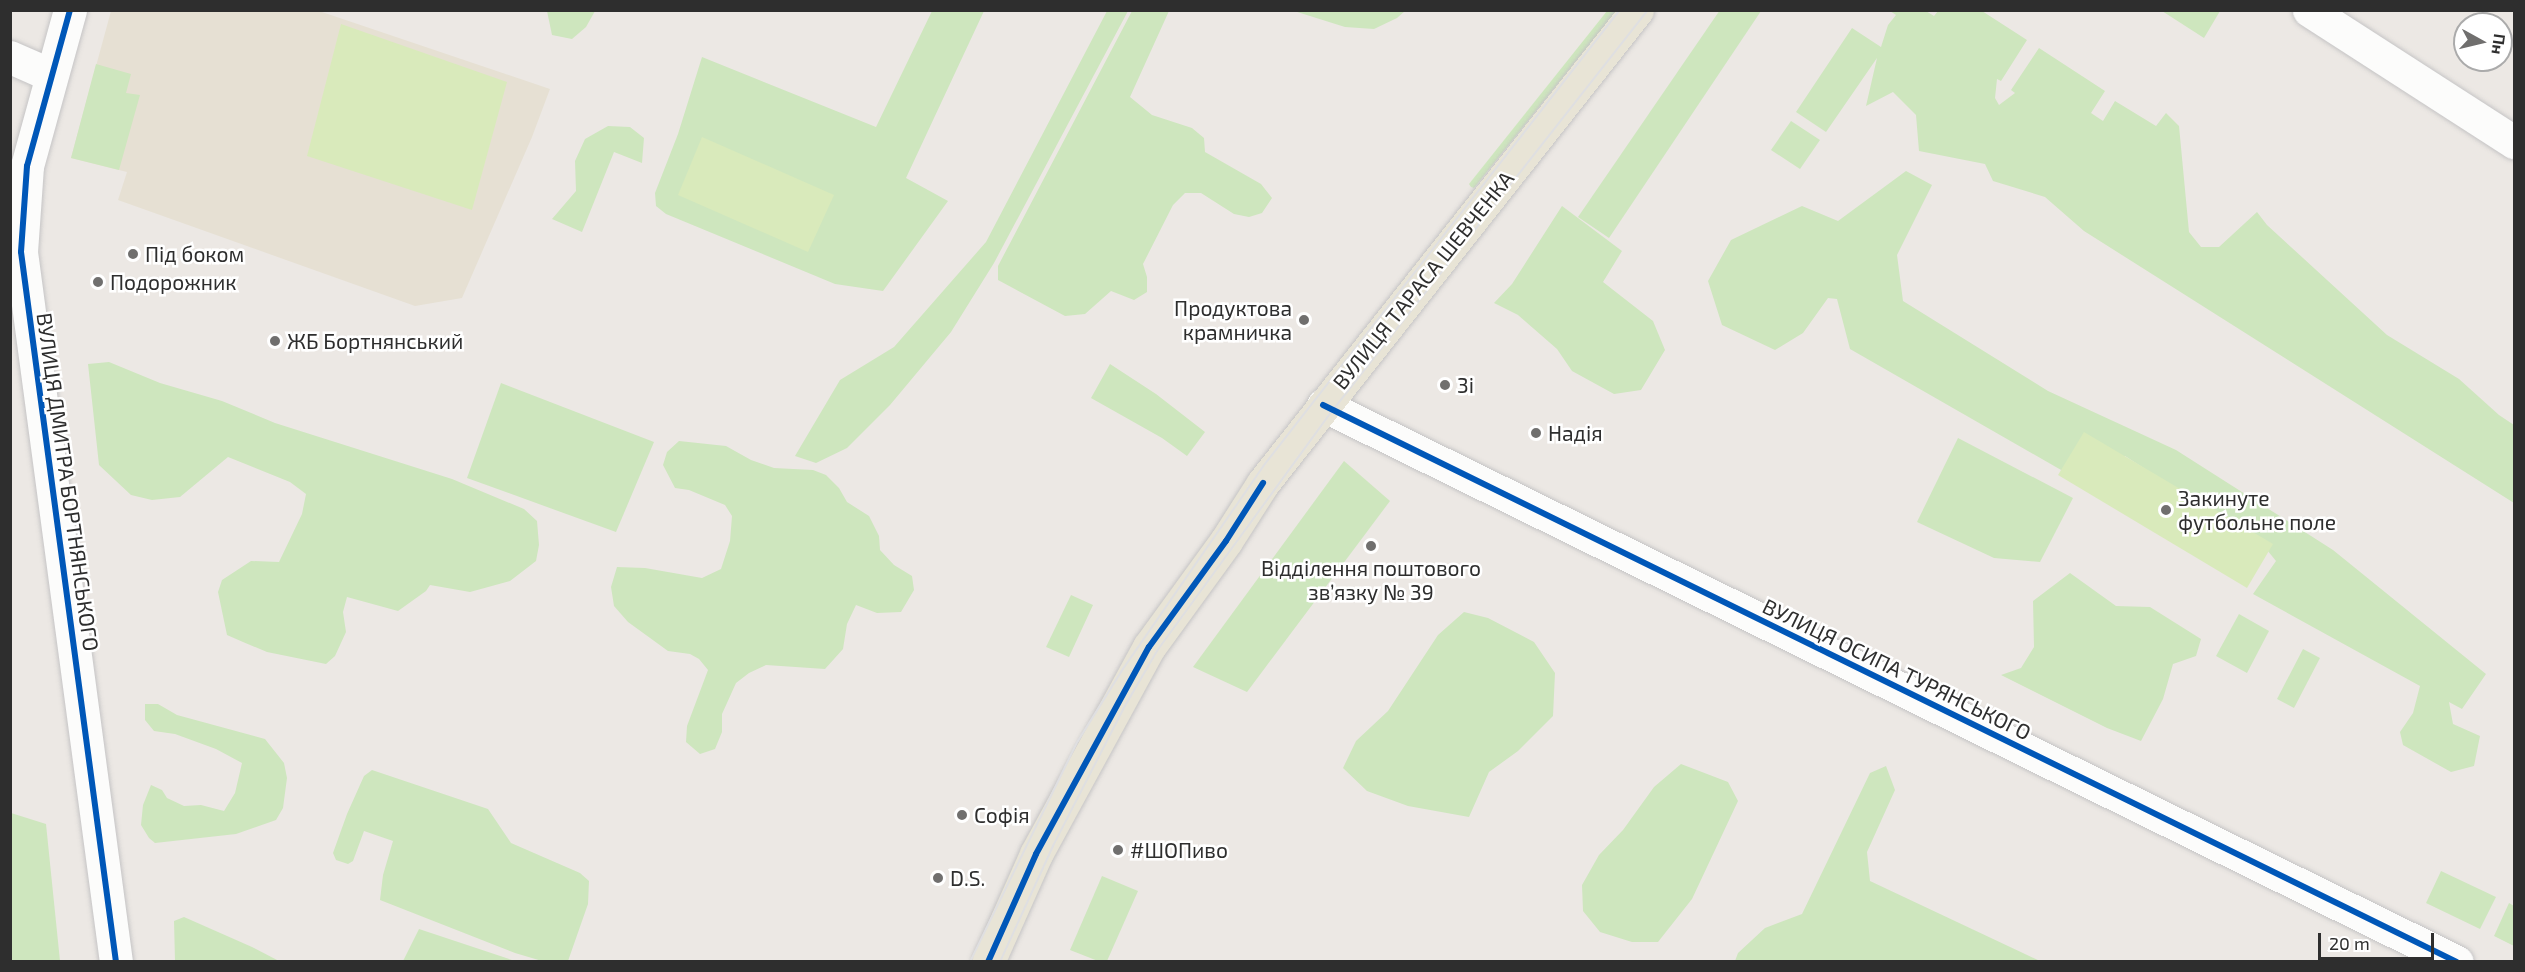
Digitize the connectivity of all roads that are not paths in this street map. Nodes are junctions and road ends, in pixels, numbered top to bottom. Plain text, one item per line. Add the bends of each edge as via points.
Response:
1 (70, 10) edge
2 (1637, 10) edge
3 (2309, 10) edge
4 (10, 57) edge
5 (51, 75) junction
6 (2514, 141) edge
7 (1323, 405) junction
8 (116, 962) edge
9 (988, 962) edge
10 (2457, 962) edge

1 - 5 street, ВУЛИЦЯ ДМИТРА БОРТНЯНСЬКОГО
2 - 7 main road, ВУЛИЦЯ ТАРАСА ШЕВЧЕНКА
3 - 6 street
4 - 5 street
5 - 8 street, ВУЛИЦЯ ДМИТРА БОРТНЯНСЬКОГО via 27,166 21,252
7 - 9 main road, ВУЛИЦЯ ТАРАСА ШЕВЧЕНКА via 1263,483 1149,647 1036,854
7 - 10 street, ВУЛИЦЯ ОСИПА ТУРЯНСЬКОГО

